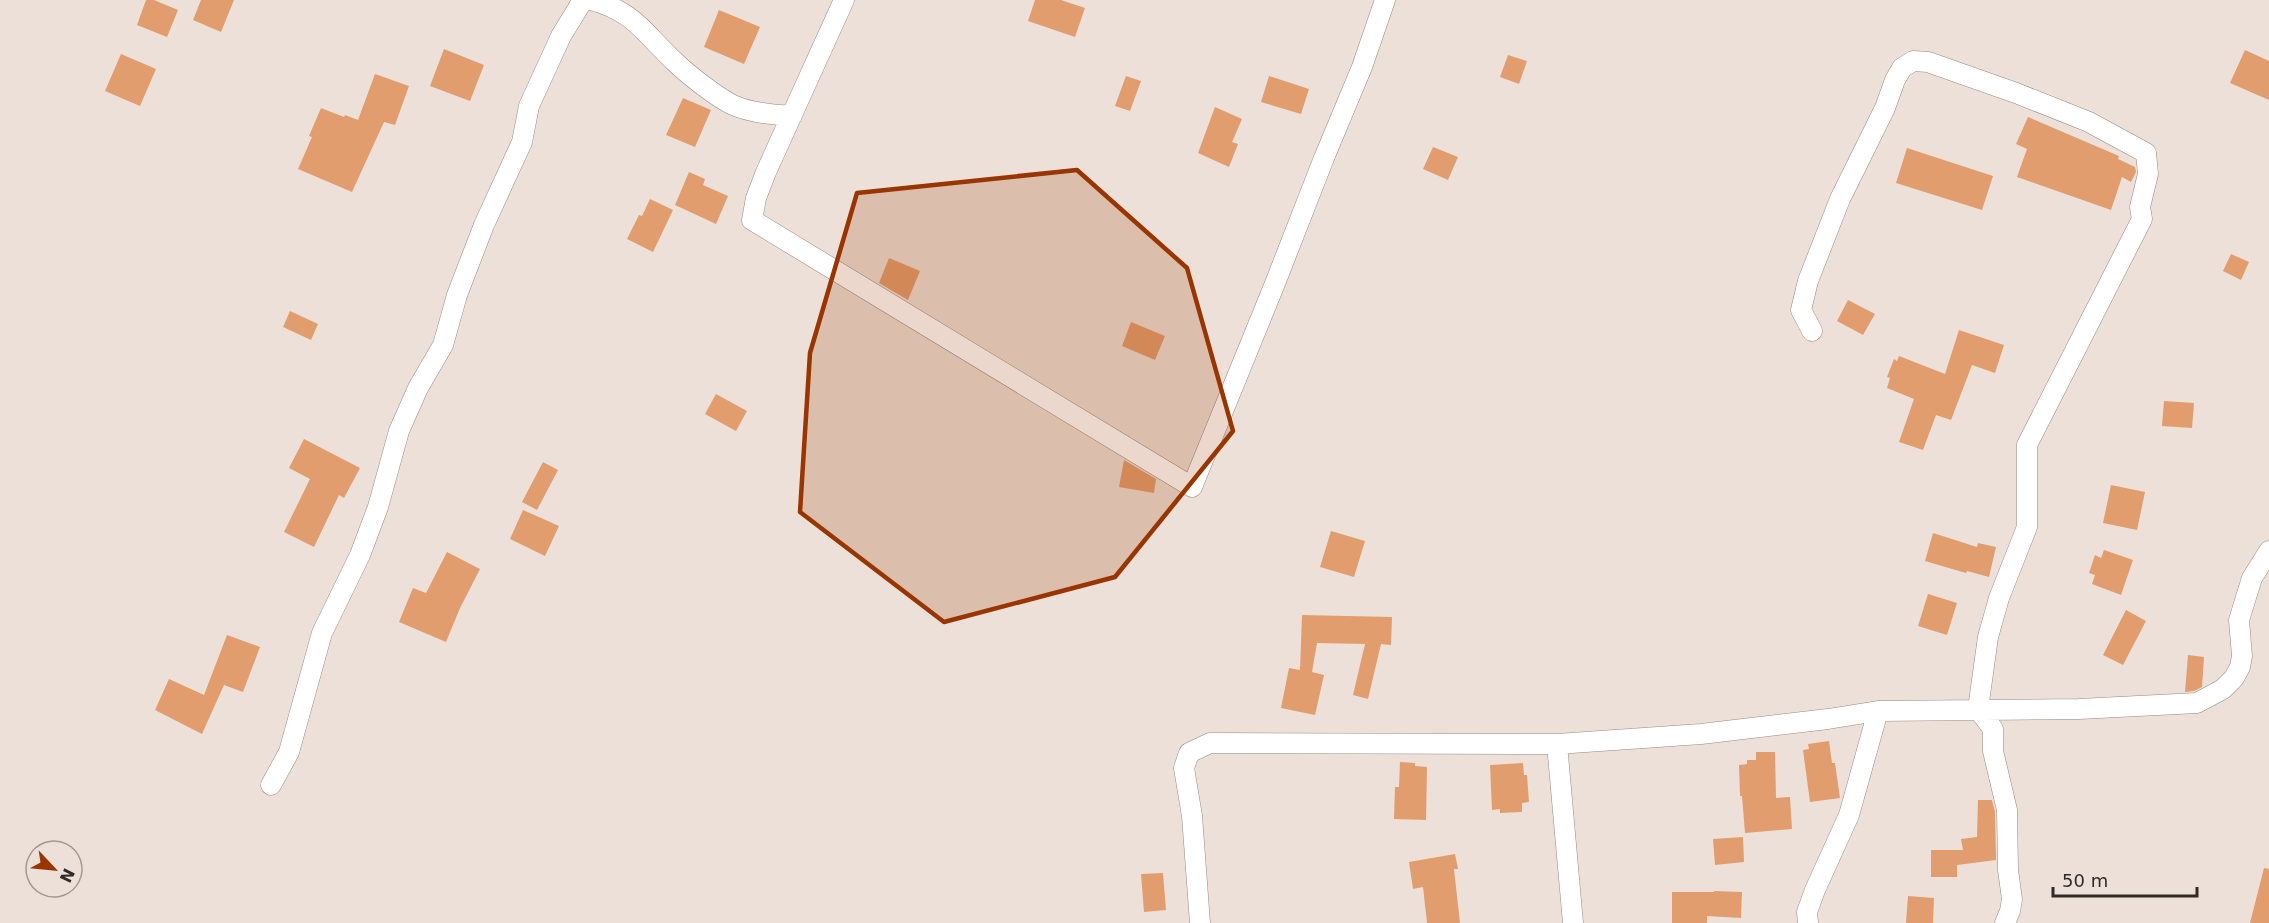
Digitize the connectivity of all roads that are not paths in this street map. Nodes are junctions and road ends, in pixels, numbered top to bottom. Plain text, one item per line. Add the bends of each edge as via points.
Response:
1 (583, 0) edge
2 (591, 0) edge
3 (844, 0) edge
4 (1385, 0) edge
5 (792, 116) junction
6 (1812, 331) dead end
7 (2269, 551) edge
8 (1978, 709) junction
9 (1878, 711) junction
10 (1557, 744) junction
11 (271, 785) dead end
12 (1200, 923) edge
13 (1573, 923) edge
14 (1808, 923) edge
15 (2005, 923) edge

1 - 11 street via 561,36 529,106 522,142 484,225 443,345 399,431 374,517 322,633 289,752
2 - 5 street via 641,25 675,62 733,105
3 - 5 street
4 - 5 street via 1362,67 1192,487 752,220 765,172
6 - 8 street via 1801,310 1816,259 1895,80 1902,68 1913,61 1928,62 2016,93 2089,122 2146,153 2148,174 2140,207 2142,219 2027,445 2027,527 1988,636
7 - 8 street via 2252,578 2239,620 2240,667 2234,678 2211,696 2197,703
8 - 9 street
8 - 15 street via 1993,729 1993,751 2007,810 2012,899
9 - 10 street via 1701,734
9 - 14 street via 1849,815 1815,890 1807,912
10 - 12 street via 1210,743 1189,753 1184,768 1192,816
10 - 13 street

